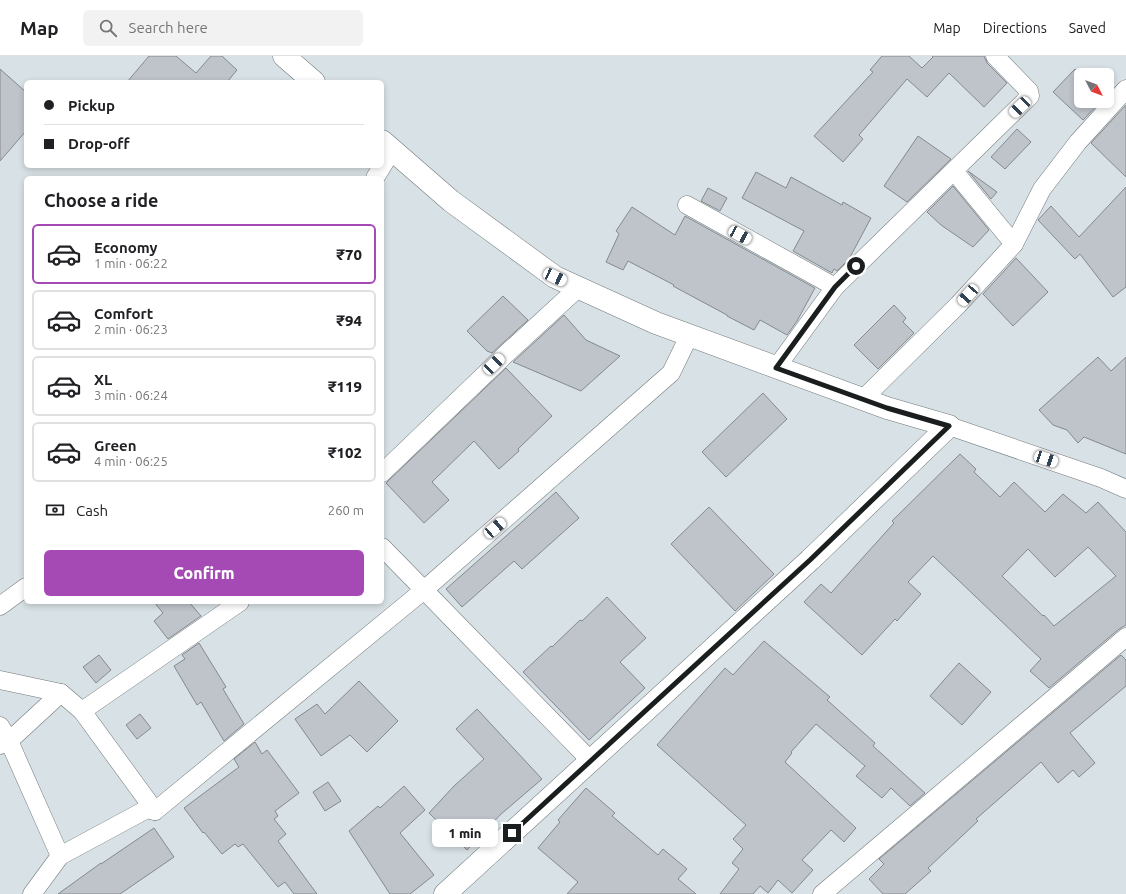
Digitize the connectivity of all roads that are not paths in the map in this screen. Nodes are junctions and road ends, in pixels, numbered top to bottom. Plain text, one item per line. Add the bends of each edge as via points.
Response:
1 (284, 56) edge
2 (995, 56) edge
3 (312, 80) edge
4 (1126, 89) edge
5 (387, 146) edge
6 (954, 171) junction
7 (687, 205) dead end
8 (1014, 244) junction
9 (835, 287) junction
10 (578, 288) junction
11 (690, 336) junction
12 (776, 368) junction
13 (863, 399) junction
14 (949, 426) junction
15 (384, 471) edge
16 (1126, 489) edge
17 (384, 549) edge
18 (24, 588) edge
19 (424, 590) junction
20 (237, 604) edge
21 (0, 606) edge
22 (1126, 637) edge
23 (0, 680) edge
24 (61, 693) junction
25 (82, 711) junction
26 (0, 726) edge
27 (4, 743) edge
28 (591, 761) junction
29 (155, 811) junction
30 (60, 856) junction
31 (32, 894) edge
32 (445, 894) edge
33 (822, 894) edge

1 - 3 street
2 - 6 street via 1029,91 1030,96
4 - 8 street via 1078,142 1042,189
5 - 10 street via 450,201 555,277
6 - 8 street
6 - 9 street
7 - 9 street
8 - 13 street via 958,305
9 - 12 street
10 - 11 street
10 - 15 street
11 - 12 street
11 - 19 street via 671,373
12 - 13 street
13 - 14 street
14 - 16 street
14 - 28 street via 810,560
17 - 19 street
18 - 21 street
19 - 28 street
19 - 29 street
20 - 25 street
22 - 33 street
23 - 24 street
24 - 25 street
24 - 27 street
25 - 29 street
26 - 27 street
27 - 30 street
28 - 32 street
29 - 30 street via 147,809
30 - 31 street

